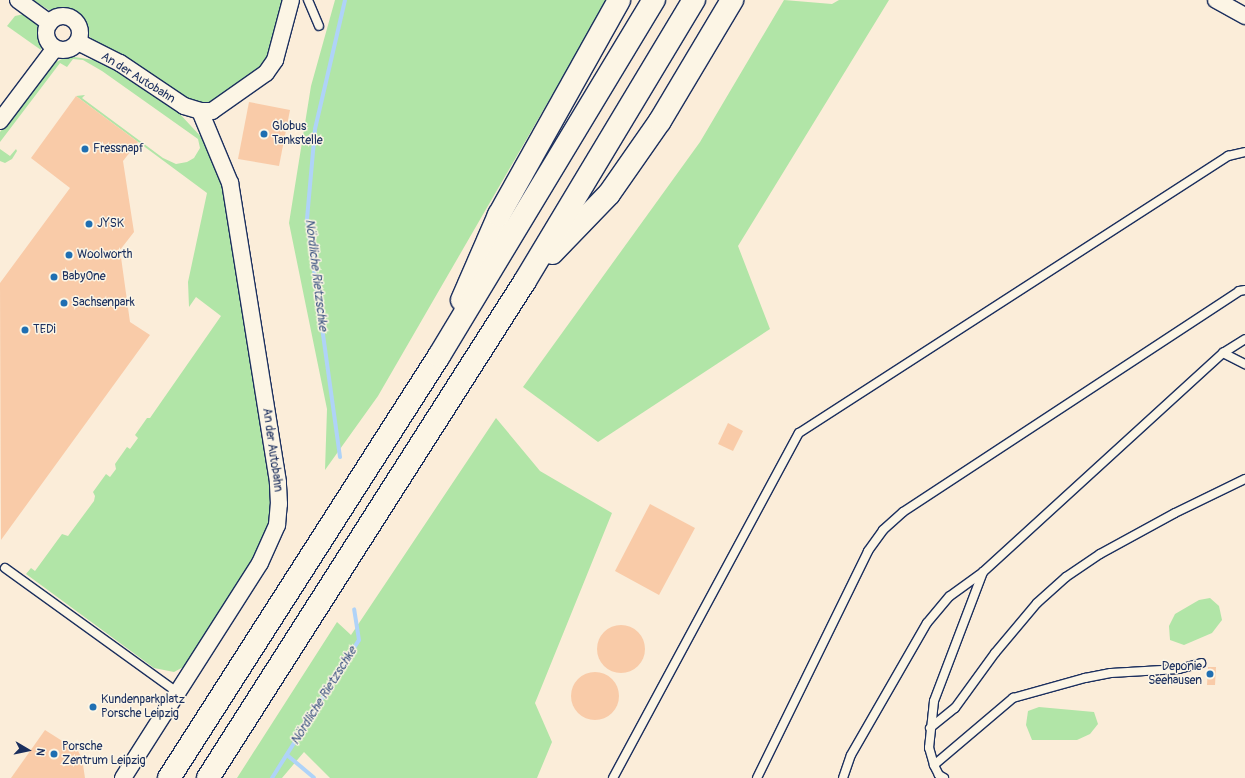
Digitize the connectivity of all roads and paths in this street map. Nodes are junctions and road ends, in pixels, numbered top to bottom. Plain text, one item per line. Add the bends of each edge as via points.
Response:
1 (18, 0) edge
2 (291, 0) edge
3 (308, 0) edge
4 (619, 0) edge
5 (654, 0) edge
6 (694, 0) edge
7 (732, 0) edge
8 (1216, 0) edge
9 (1245, 16) edge
10 (50, 23) junction
11 (319, 26) dead end
12 (78, 42) junction
13 (55, 48) junction
14 (200, 111) junction
15 (0, 121) edge
16 (1245, 152) edge
17 (525, 281) junction
18 (1245, 290) edge
19 (1245, 339) edge
20 (1223, 353) junction
21 (439, 356) junction
22 (1245, 364) edge
23 (1245, 479) edge
24 (5, 568) dead end
25 (983, 572) junction
26 (1201, 663) dead end
27 (178, 692) junction
28 (930, 728) junction
29 (934, 765) junction
30 (940, 777) edge
31 (123, 778) edge
32 (169, 778) edge
33 (208, 778) edge
34 (613, 778) edge
35 (757, 778) edge
36 (843, 778) edge

1 - 10 street
2 - 14 street via 275,60 266,73 223,105 212,111
3 - 11 lane
4 - 21 highway via 499,215
5 - 21 highway
6 - 17 highway
7 - 17 highway via 660,121 609,194
8 - 9 street
10 - 12 street via 59,17 71,18 80,30
10 - 13 street via 47,37
12 - 13 street via 65,50
12 - 14 street, An der Autobahn via 120,63 184,106
13 - 15 street
14 - 27 street, An der Autobahn via 230,183 278,482 279,504 277,525 270,545
16 - 34 lane via 1228,156 799,434
17 - 33 highway
18 - 35 lane via 1239,291 909,508 883,530 868,551
19 - 20 lane
20 - 22 lane
20 - 25 lane
21 - 32 highway
23 - 28 lane via 1161,520 1100,554 1066,577 1037,603 995,653 955,708
24 - 27 lane
25 - 28 lane via 934,701
25 - 36 lane via 950,596 927,623 852,755
26 - 29 lane via 1179,668 1111,673 1013,698
27 - 31 street, An der Autobahn
28 - 29 lane via 929,748
29 - 30 lane

